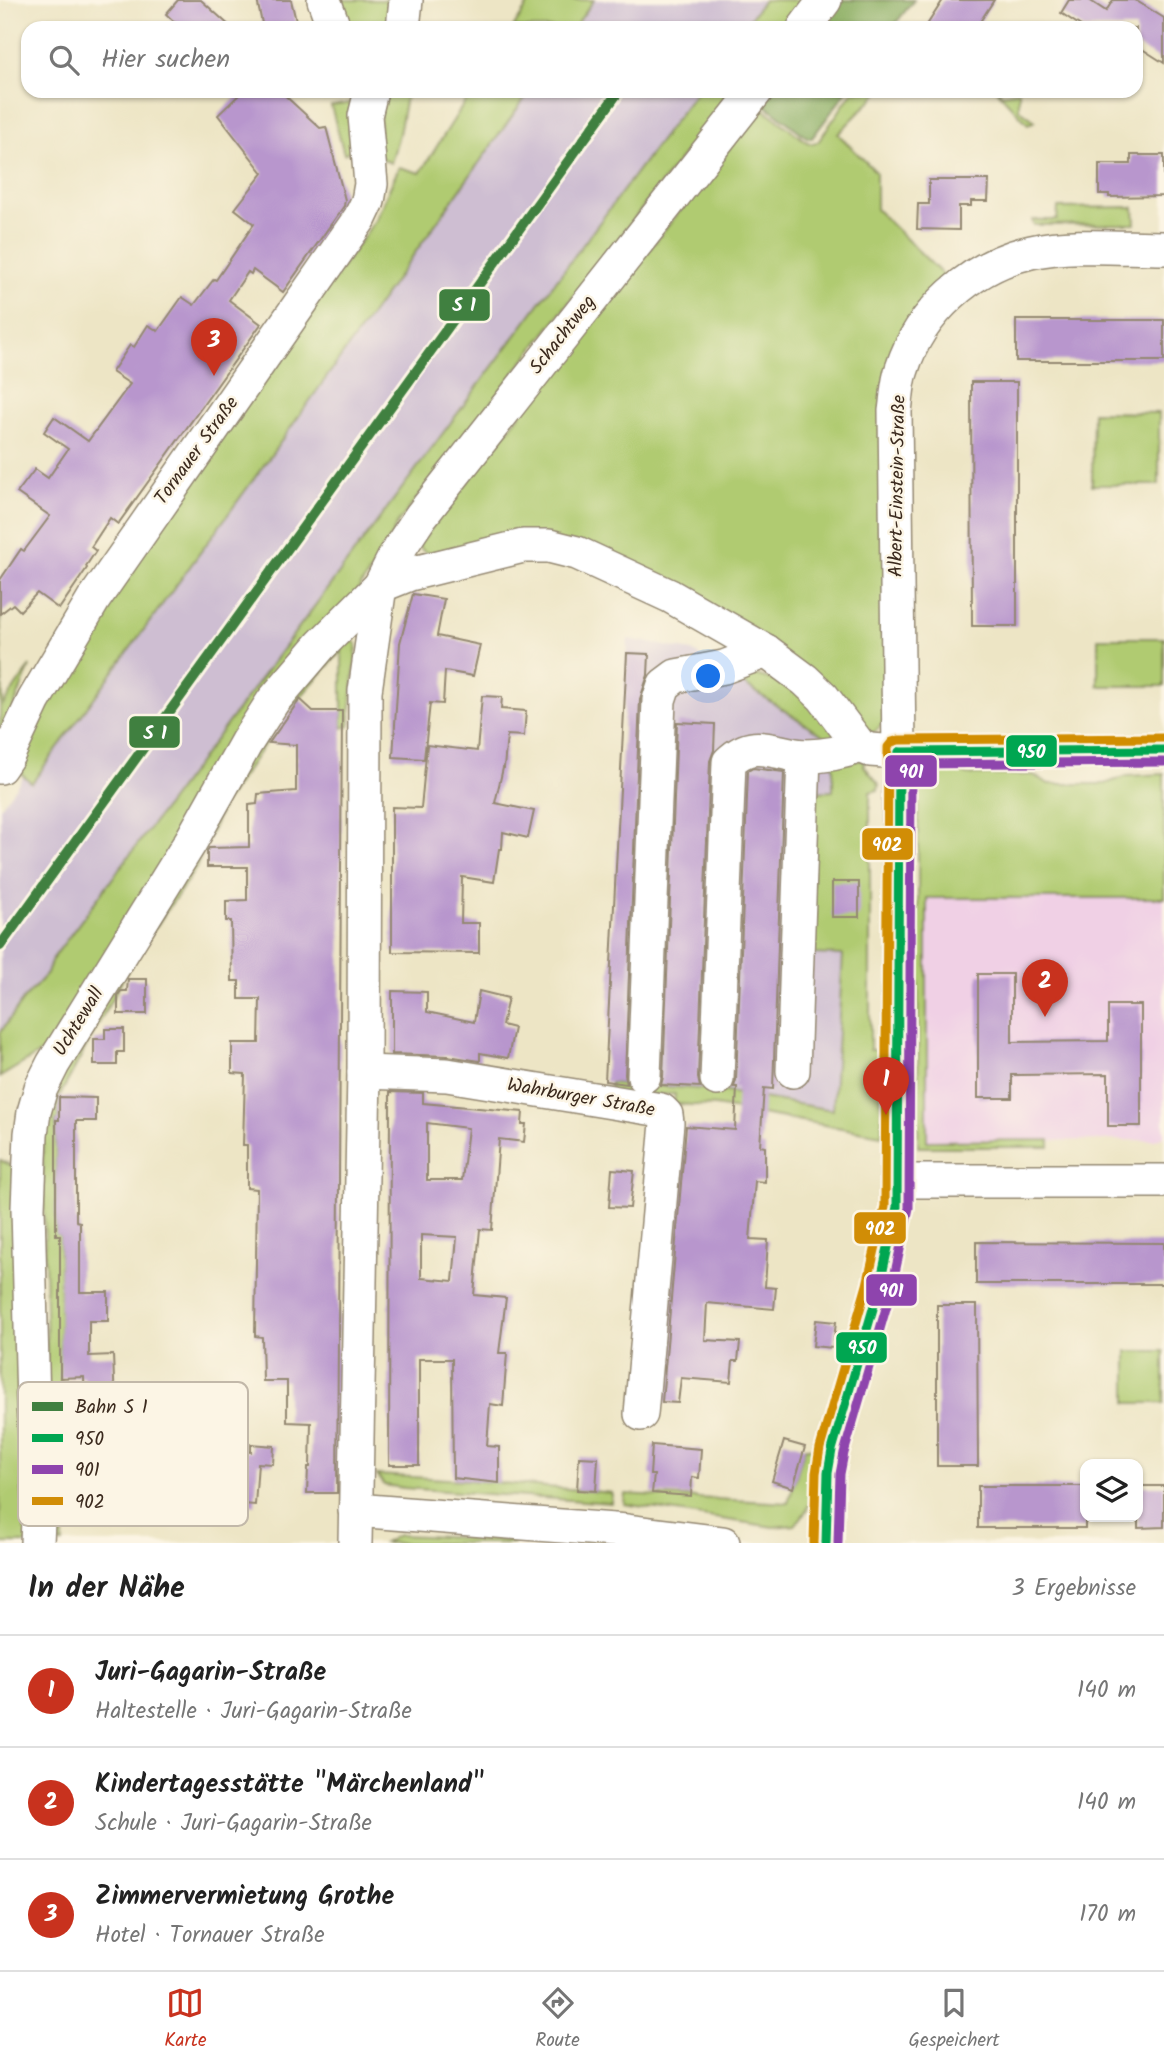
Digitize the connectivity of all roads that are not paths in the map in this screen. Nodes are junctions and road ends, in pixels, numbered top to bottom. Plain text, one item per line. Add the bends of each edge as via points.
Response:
1 (324, 0) edge
2 (406, 0) edge
3 (825, 0) edge
4 (332, 21) edge
5 (404, 21) edge
6 (809, 21) edge
7 (369, 98) edge
8 (750, 98) edge
9 (1164, 248) edge
10 (380, 586) junction
11 (766, 651) junction
12 (860, 746) junction
13 (1164, 750) edge
14 (899, 752) junction
15 (804, 756) junction
16 (0, 767) edge
17 (793, 1071) dead end
18 (363, 1072) junction
19 (644, 1076) dead end
20 (717, 1079) dead end
21 (898, 1181) junction
22 (1164, 1181) edge
23 (33, 1382) edge
24 (641, 1414) dead end
25 (355, 1510) junction
26 (355, 1543) edge
27 (723, 1543) edge
28 (826, 1543) edge

1 - 4 street
2 - 5 street
3 - 6 street
7 - 16 street, Tornauer Straße via 365,116 371,184 360,219 100,589
8 - 10 street, Schachtweg via 421,516
9 - 14 street, Albert-Einstein-Straße via 1058,248 999,263 946,299 912,343 901,371 895,411
10 - 11 street via 468,559 549,546 577,553 629,577
10 - 18 street via 365,691
10 - 23 street, Uchtewall via 273,701 41,1088 31,1134
11 - 12 street via 823,697
11 - 19 street via 724,667 676,676 663,685
12 - 14 street
12 - 15 street via 836,755
13 - 14 street
14 - 21 street, Albert-Einstein-Straße
15 - 17 street
15 - 20 street via 753,747 729,762
18 - 24 street, Wahrburger Straße via 447,1075 661,1110 666,1115
18 - 25 street
21 - 22 street
21 - 28 street, Albert-Einstein-Straße via 897,1207 878,1288 832,1450
25 - 26 street
25 - 27 street

